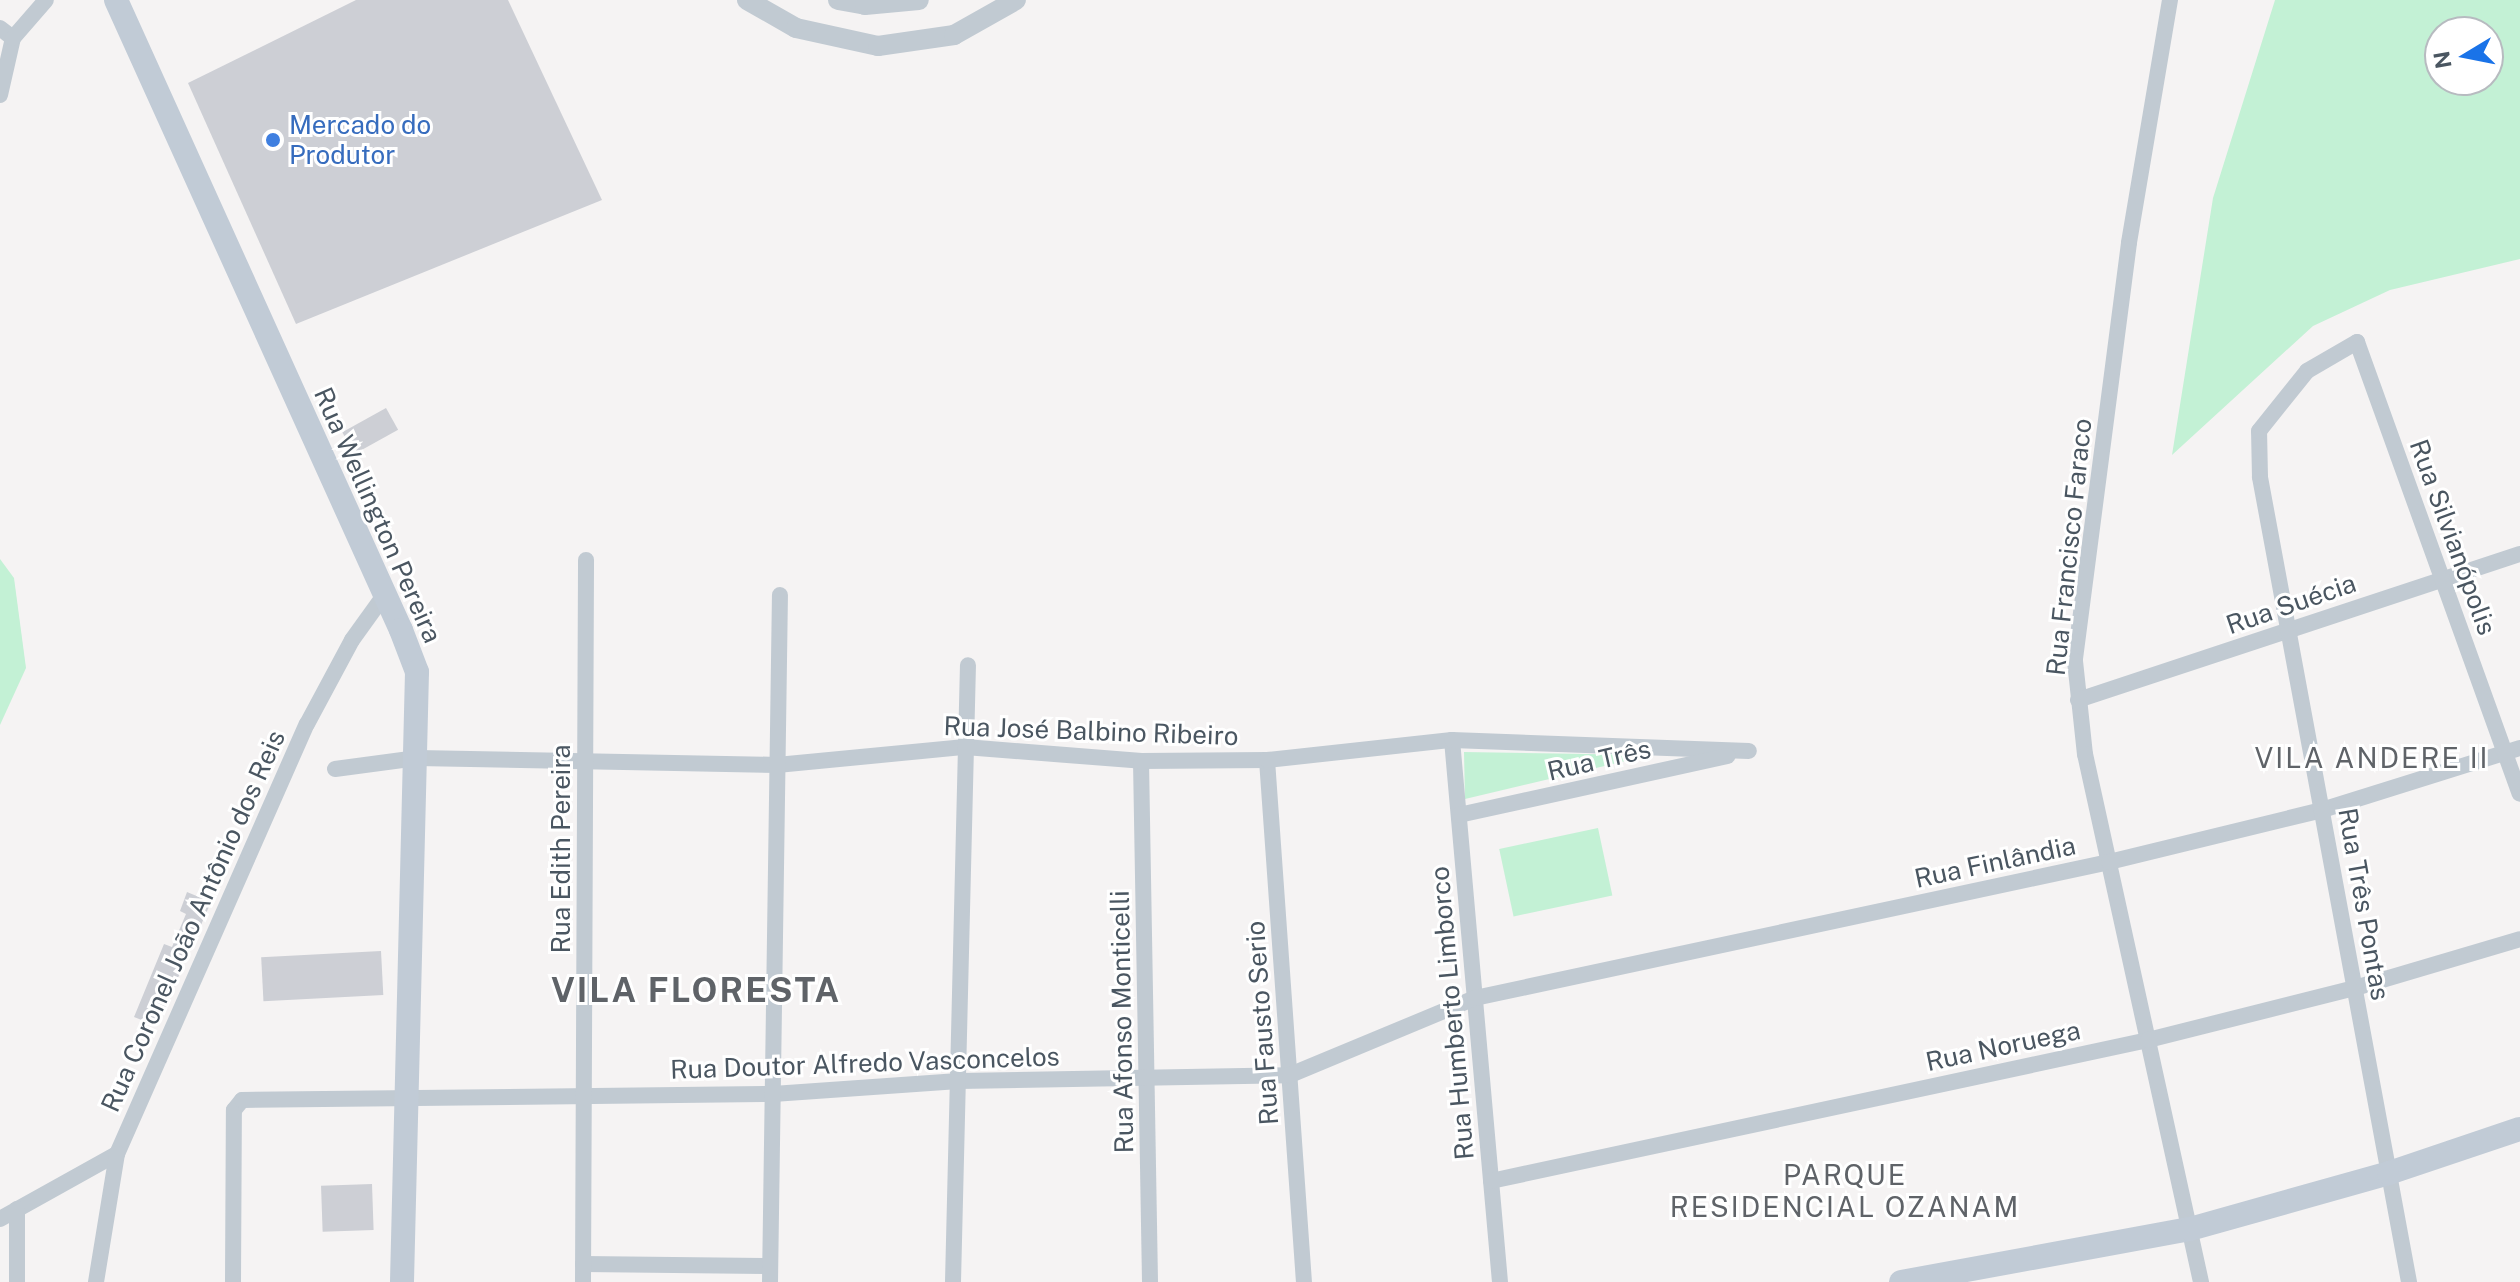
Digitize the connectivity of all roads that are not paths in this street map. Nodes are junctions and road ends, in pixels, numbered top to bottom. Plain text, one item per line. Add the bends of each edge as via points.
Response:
1 (46, 0) edge
2 (116, 0) edge
3 (747, 0) edge
4 (838, 0) edge
5 (919, 0) edge
6 (1016, 0) edge
7 (2170, 0) edge
8 (7, 33) edge
9 (0, 95) edge
10 (2357, 342) joint
11 (2520, 554) edge
12 (586, 560) dead end
13 (2442, 578) junction
14 (385, 594) junction
15 (780, 595) dead end
16 (2289, 630) junction
17 (968, 665) dead end
18 (2078, 700) junction
19 (1452, 740) junction
20 (965, 747) junction
21 (2513, 750) edge
22 (1749, 751) joint
23 (417, 758) junction
24 (586, 759) junction
25 (1267, 760) junction
26 (1141, 761) junction
27 (777, 765) junction
28 (335, 769) dead end
29 (2520, 794) edge
30 (2322, 810) junction
31 (1459, 815) junction
32 (2109, 862) junction
33 (2520, 939) edge
34 (2355, 988) junction
35 (1475, 998) junction
36 (2148, 1040) junction
37 (1290, 1075) junction
38 (1147, 1077) junction
39 (959, 1081) junction
40 (773, 1094) junction
41 (583, 1096) junction
42 (406, 1098) junction
43 (2520, 1129) edge
44 (117, 1154) junction
45 (2389, 1173) junction
46 (1491, 1181) junction
47 (17, 1209) junction
48 (0, 1219) edge
49 (2190, 1229) junction
50 (583, 1264) junction
51 (770, 1274) edge
52 (17, 1282) edge
53 (96, 1282) edge
54 (233, 1282) edge
55 (402, 1282) edge
56 (583, 1282) edge
57 (953, 1282) edge
58 (1150, 1282) edge
59 (1304, 1282) edge
60 (1500, 1282) edge
61 (1901, 1282) edge
62 (2201, 1282) edge
63 (2409, 1282) edge

1 - 8 street
2 - 14 main road, Rua Wellington Pereira
3 - 6 street via 796,28 878,46 954,35
4 - 5 street via 865,5
7 - 18 street, Rua Francisco Faraco via 2129,243 2075,661
8 - 9 street
10 - 13 street, Rua Silvianópolis
10 - 16 street, Rua Três Pontas via 2307,371 2259,431 2260,477
11 - 13 street, Rua Suécia
12 - 24 street, Rua Edith Pereira
13 - 16 street, Rua Suécia
13 - 21 street, Rua Silvianópolis
14 - 23 main road, Rua Wellington Pereira via 417,672
14 - 44 street, Rua Coronel João Antônio dos Reis via 352,640 307,724
15 - 27 street
16 - 18 street, Rua Suécia
16 - 30 street, Rua Três Pontas
17 - 20 street
18 - 32 street, Rua Francisco Faraco
19 - 22 street, Rua José Balbino Ribeiro
19 - 25 street, Rua José Balbino Ribeiro
19 - 31 street, Rua Humberto Limborco
20 - 26 street, Rua José Balbino Ribeiro
20 - 27 street, Rua José Balbino Ribeiro
20 - 39 street
21 - 29 street, Rua Silvianópolis
21 - 30 street, Rua Finlândia
22 - 31 street, Rua Três
23 - 24 street, Rua José Balbino Ribeiro
23 - 28 street, Rua José Balbino Ribeiro
23 - 42 main road, Rua Wellington Pereira
24 - 27 street, Rua José Balbino Ribeiro
24 - 41 street, Rua Edith Pereira
25 - 26 street, Rua José Balbino Ribeiro
25 - 37 street, Rua Fausto Serio
26 - 38 street, Rua Afonso Monticelli
27 - 40 street
30 - 32 street, Rua Finlândia
30 - 34 street, Rua Três Pontas
31 - 35 street, Rua Humberto Limborco
32 - 35 street, Rua Finlândia
32 - 36 street, Rua Francisco Faraco
33 - 34 street, Rua Noruega
34 - 36 street, Rua Noruega
34 - 45 street, Rua Três Pontas
35 - 37 street, Rua Doutor Alfredo Vasconcelos
35 - 46 street, Rua Humberto Limborco
36 - 46 street, Rua Noruega
36 - 49 street, Rua Francisco Faraco
37 - 38 street, Rua Doutor Alfredo Vasconcelos
37 - 59 street, Rua Fausto Serio
38 - 39 street, Rua Doutor Alfredo Vasconcelos
38 - 58 street, Rua Afonso Monticelli
39 - 40 street, Rua Doutor Alfredo Vasconcelos
39 - 57 street
40 - 41 street, Rua Doutor Alfredo Vasconcelos
40 - 51 street
41 - 42 street, Rua Doutor Alfredo Vasconcelos
41 - 50 street, Rua Edith Pereira
42 - 54 street, Rua Doutor Alfredo Vasconcelos via 242,1100 234,1110
42 - 55 main road, Rua Wellington Pereira
43 - 45 main road
44 - 47 street, Rua Coronel João Antônio dos Reis
44 - 53 street
45 - 49 main road
45 - 63 street, Rua Três Pontas
46 - 60 street, Rua Humberto Limborco
47 - 48 street, Rua Coronel João Antônio dos Reis
47 - 52 street
49 - 61 main road
49 - 62 street, Rua Francisco Faraco
50 - 51 street
50 - 56 street, Rua Edith Pereira

